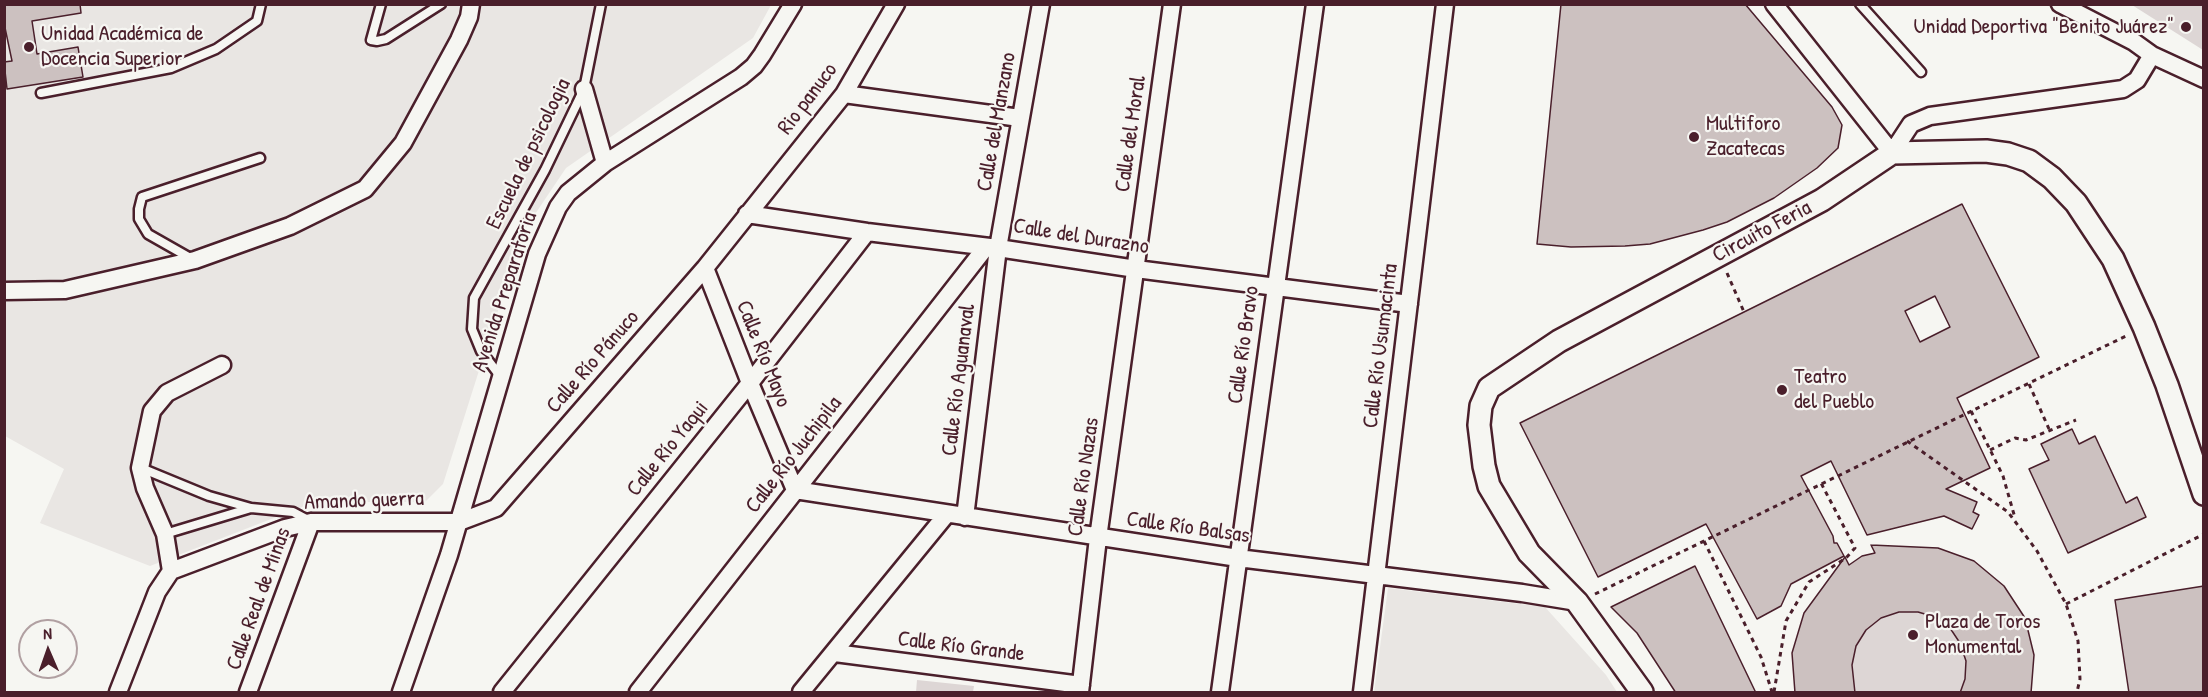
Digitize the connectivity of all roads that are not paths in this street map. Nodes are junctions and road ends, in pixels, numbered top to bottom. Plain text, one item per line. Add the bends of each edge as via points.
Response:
1 (261, 4) edge
2 (381, 4) edge
3 (441, 4) edge
4 (471, 4) edge
5 (601, 4) edge
6 (793, 4) edge
7 (896, 4) edge
8 (1041, 4) edge
9 (1172, 4) edge
10 (1316, 4) edge
11 (1445, 4) edge
12 (1773, 4) edge
13 (1860, 4) edge
14 (2060, 4) edge
15 (2086, 4) edge
16 (2134, 42) junction
17 (2152, 55) junction
18 (1921, 72) dead end
19 (2204, 79) edge
20 (584, 89) junction
21 (41, 93) dead end
22 (844, 94) junction
23 (1020, 118) junction
24 (1892, 153) junction
25 (260, 158) dead end
26 (605, 163) junction
27 (747, 214) junction
28 (867, 232) junction
29 (992, 247) junction
30 (195, 260) junction
31 (705, 268) junction
32 (1136, 269) junction
33 (1275, 287) junction
34 (4, 291) edge
35 (1409, 304) junction
36 (222, 365) dead end
37 (500, 376) junction
38 (750, 383) junction
39 (140, 468) junction
40 (795, 490) junction
41 (2204, 494) edge
42 (251, 508) junction
43 (946, 515) junction
44 (965, 517) junction
45 (311, 522) junction
46 (459, 522) junction
47 (165, 534) junction
48 (1098, 538) junction
49 (1238, 558) junction
50 (171, 572) junction
51 (1376, 576) junction
52 (1577, 602) junction
53 (835, 654) junction
54 (1081, 689) edge
55 (118, 693) edge
56 (248, 693) edge
57 (401, 693) edge
58 (502, 693) edge
59 (638, 693) edge
60 (801, 693) edge
61 (1220, 693) edge
62 (1362, 693) edge
63 (1642, 693) edge

1 - 21 lane via 257,21 216,49 171,68
2 - 3 lane via 371,40 386,39
4 - 30 street via 459,40 403,143 364,189 290,226
5 - 20 lane, Escuela de psicologia
6 - 26 street, Avenida Preparatoria via 762,55 741,76
7 - 22 street, Rio panuco
8 - 23 street, Calle del Manzano
9 - 32 street, Calle del Moral
10 - 33 street, Calle Río Bravo
11 - 35 street, Calle Río Usumacinta
12 - 24 street
13 - 18 lane
14 - 16 street
15 - 16 street
16 - 17 street
17 - 19 street
17 - 24 street via 2138,80 2123,89 1930,116 1911,124
20 - 26 street
20 - 37 lane, Escuela de psicologia via 545,170 474,298 472,329 481,351
22 - 23 street
22 - 27 street, Rio panuco
23 - 29 street, Calle del Manzano
24 - 41 street via 2008,153 2029,161 2052,177 2076,202 2113,259 2144,327
24 - 52 street, Circuito Feria via 1822,200 1559,341 1490,388 1481,406 1479,425 1489,486 1529,553
25 - 30 lane via 142,197 139,219 148,234
26 - 37 street, Avenida Preparatoria via 568,193 548,226
27 - 28 street, Calle del Durazno
27 - 31 street, Calle Río Pánuco
28 - 29 street, Calle del Durazno
28 - 38 street, Calle Río Yaqui
29 - 32 street, Calle del Durazno
29 - 40 street, Calle Río Juchipila
29 - 44 street, Calle Río Aguanaval
30 - 34 street via 65,290
31 - 38 street, Calle Río Mayo
31 - 46 street, Calle Río Pánuco via 496,508
32 - 33 street, Calle del Durazno
32 - 48 street, Calle Río Nazas
33 - 35 street, Calle del Durazno
33 - 49 street, Calle Río Bravo
35 - 51 street, Calle Río Usumacinta
36 - 39 street via 167,393 152,411
37 - 46 street, Avenida Preparatoria
38 - 40 street, Calle Río Mayo
38 - 58 street, Calle Río Yaqui
39 - 42 lane
39 - 47 street
40 - 43 street, Calle Río Balsas
40 - 59 street, Calle Río Juchipila
42 - 45 lane via 293,512
42 - 47 lane
43 - 44 street, Calle Río Balsas
43 - 53 street
44 - 48 street, Calle Río Balsas
45 - 46 street, Amando guerra
45 - 50 street, Amando guerra via 285,528
45 - 56 street, Calle Real de Minas
46 - 57 street, Avenida Preparatoria
47 - 50 street
48 - 49 street, Calle Río Balsas
48 - 54 street, Calle Río Nazas
49 - 51 street, Calle Río Balsas
49 - 61 street, Calle Río Bravo
50 - 55 street via 157,592
51 - 52 street, Calle Río Balsas
51 - 62 street, Calle Río Usumacinta
52 - 63 street, Circuito Feria
53 - 54 street, Calle Río Grande
53 - 60 street

